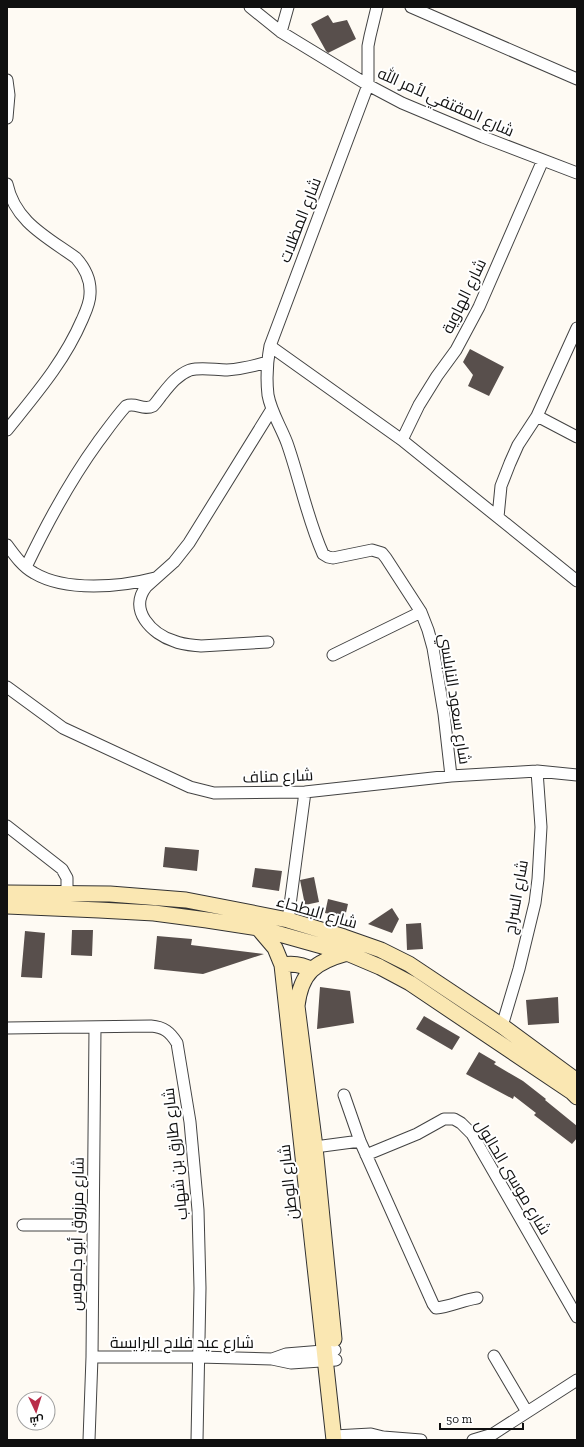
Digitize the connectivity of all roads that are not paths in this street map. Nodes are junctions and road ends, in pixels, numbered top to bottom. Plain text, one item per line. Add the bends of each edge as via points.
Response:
1 (250, 7) edge
2 (288, 7) edge
3 (377, 7) edge
4 (411, 7) edge
5 (281, 32) junction
6 (577, 79) edge
7 (7, 80) edge
8 (368, 85) junction
9 (7, 118) edge
10 (543, 160) junction
11 (577, 173) edge
12 (7, 184) edge
13 (577, 328) edge
14 (270, 346) junction
15 (267, 362) junction
16 (272, 409) junction
17 (537, 416) junction
18 (7, 430) edge
19 (577, 437) edge
20 (402, 440) junction
21 (287, 443) joint
22 (498, 517) junction
23 (7, 545) edge
24 (26, 568) junction
25 (155, 578) junction
26 (577, 581) edge
27 (421, 612) junction
28 (268, 642) dead end
29 (333, 655) dead end
30 (7, 686) edge
31 (538, 771) junction
32 (577, 774) edge
33 (451, 776) junction
34 (305, 792) junction
35 (7, 826) edge
36 (7, 893) edge
37 (67, 893) junction
38 (7, 906) edge
39 (288, 920) junction
40 (258, 928) junction
41 (347, 953) junction
42 (282, 965) junction
43 (312, 970) junction
44 (502, 1026) junction
45 (7, 1028) edge
46 (95, 1028) junction
47 (577, 1081) edge
48 (344, 1095) dead end
49 (577, 1097) edge
50 (360, 1141) junction
51 (315, 1147) junction
52 (366, 1155) junction
53 (23, 1225) dead end
54 (92, 1225) junction
55 (477, 1298) dead end
56 (577, 1317) edge
57 (330, 1355) junction
58 (494, 1356) dead end
59 (198, 1357) junction
60 (92, 1358) junction
61 (577, 1380) edge
62 (527, 1412) junction
63 (339, 1438) edge
64 (379, 1438) edge
65 (89, 1440) edge
66 (197, 1440) edge
67 (421, 1440) edge
68 (473, 1440) edge

1 - 5 street, شارع المقتفي لأمر الله
2 - 5 street
3 - 8 street, شارع المظلات via 368,46
4 - 6 street
5 - 8 street, شارع المقتفي لأمر الله
7 - 9 street
8 - 10 street, شارع المقتفي لأمر الله via 402,103
8 - 14 street, شارع المظلات
10 - 11 street, شارع المقتفي لأمر الله
10 - 20 street, شارع الهاوية via 479,307 456,350 419,405
12 - 18 street via 15,207 28,223 82,264 89,278 90,293 88,306 67,350
13 - 17 street
14 - 15 street, شارع المظلات
14 - 20 street
15 - 16 street, شارع المظلات via 267,386
15 - 24 street via 242,368 201,368 190,371 172,382 151,407 143,408 135,404 126,406 72,480 55,508
16 - 21 street, شارع المظلات
16 - 25 street via 189,544 174,562
17 - 19 street
17 - 22 street via 518,445 501,486
20 - 22 street
21 - 27 street, شارع سعود النابلسي via 323,554 334,558 372,550 382,554
22 - 26 street
23 - 24 street
24 - 25 street via 52,581 91,586 120,585
25 - 28 street via 143,591 140,609 149,626 164,637 192,645
27 - 29 street
27 - 33 street, شارع سعود النابلسي via 433,648
30 - 34 street, شارع مناف via 64,728 204,791 225,794
31 - 32 street, شارع مناف
31 - 33 street, شارع مناف
31 - 44 street, شارع السراج via 541,827 535,903
33 - 34 street, شارع مناف
34 - 39 street
35 - 37 street via 62,869 67,878
36 - 37 street, شارع البطحاء
37 - 39 street, شارع البطحاء via 186,900
38 - 40 street, شارع البطحاء via 154,913
39 - 44 street, شارع البطحاء via 381,950 409,964
40 - 41 street, شارع البطحاء
40 - 42 street, شارع الوطن via 275,948
41 - 43 street, شارع الوطن via 329,958
41 - 49 street, شارع البطحاء via 410,983
42 - 43 street via 298,964
42 - 57 street, شارع الوطن
43 - 51 street, شارع الوطن via 300,987 297,1006
44 - 47 street, شارع البطحاء
45 - 46 street, شارع طارق بن شهاب
46 - 54 street, شارع مرزوق أبو جاموس
46 - 59 street, شارع طارق بن شهاب via 158,1027 172,1034 177,1043 190,1122 198,1210
48 - 50 street
50 - 51 street
50 - 52 street
51 - 57 street, شارع الوطن
52 - 55 street via 436,1308
52 - 56 street, شارع موسى الحالول via 444,1120 454,1119 461,1123 475,1140
53 - 54 street
54 - 60 street, شارع مرزوق أبو جاموس
57 - 59 street, شارع عيد فلاح البرايسة via 286,1354 272,1359
57 - 63 street, شارع الوطن
58 - 62 street
59 - 60 street, شارع عيد فلاح البرايسة
59 - 66 street, شارع طارق بن شهاب
60 - 65 street, شارع مرزوق أبو جاموس
61 - 62 street
62 - 68 street via 493,1434
63 - 64 street via 371,1434
64 - 67 street

